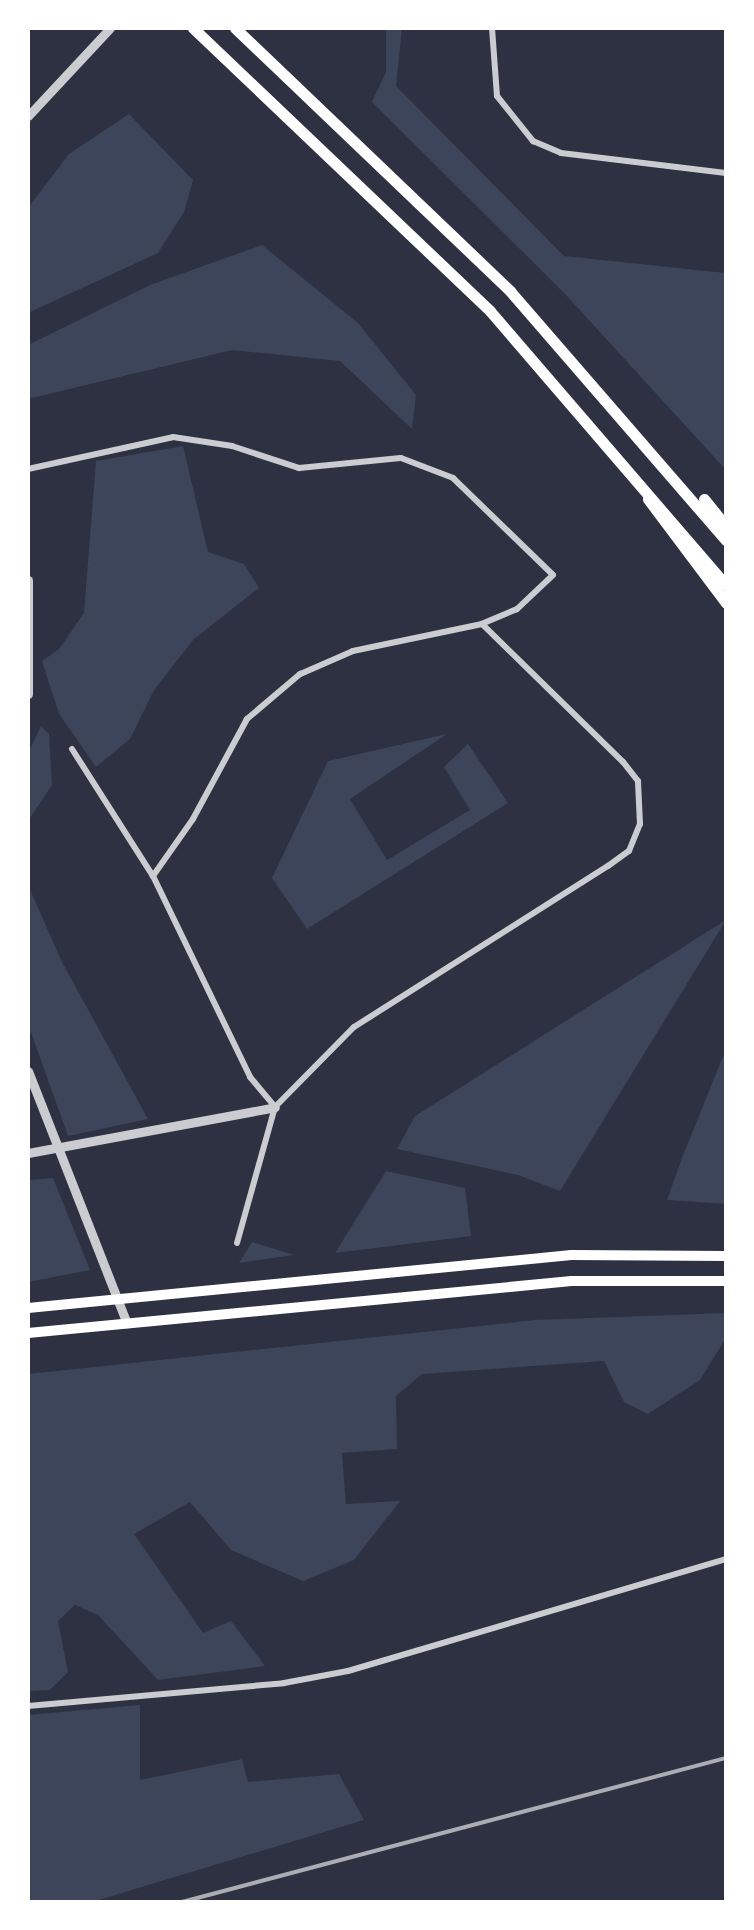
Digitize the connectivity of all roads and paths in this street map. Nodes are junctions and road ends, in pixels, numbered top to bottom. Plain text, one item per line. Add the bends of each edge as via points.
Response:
1 (110, 28) edge
2 (193, 28) edge
3 (235, 28) edge
4 (492, 28) edge
5 (28, 116) edge
6 (726, 173) edge
7 (590, 377) junction
8 (566, 393) junction
9 (28, 469) edge
10 (726, 526) edge
11 (726, 540) edge
12 (28, 580) edge
13 (726, 585) edge
14 (726, 602) edge
15 (482, 624) junction
16 (28, 694) edge
17 (72, 749) dead end
18 (153, 876) junction
19 (28, 1071) edge
20 (275, 1107) junction
21 (60, 1147) junction
22 (28, 1152) edge
23 (237, 1243) dead end
24 (726, 1256) edge
25 (726, 1281) edge
26 (118, 1298) junction
27 (28, 1308) edge
28 (127, 1324) junction
29 (28, 1333) edge
30 (726, 1560) edge
31 (28, 1706) edge

1 - 5 street
2 - 8 highway via 432,251
3 - 7 highway via 441,222
4 - 6 street via 496,96 533,141 560,153
7 - 10 highway
7 - 11 highway
8 - 13 highway
8 - 14 highway
9 - 15 street via 173,437 300,468 401,458 453,478 552,575 544,589
12 - 16 street
15 - 18 street via 325,660 266,700 229,744 193,819
15 - 20 street via 624,762 638,781 640,824 628,850 608,866 354,1028
17 - 18 street
18 - 20 street via 250,1077
19 - 21 street
20 - 21 street
20 - 23 street
21 - 22 street
21 - 26 street
24 - 26 main road via 571,1255
25 - 28 main road via 572,1282
26 - 27 main road
26 - 28 street
28 - 29 main road
30 - 31 street via 348,1671

